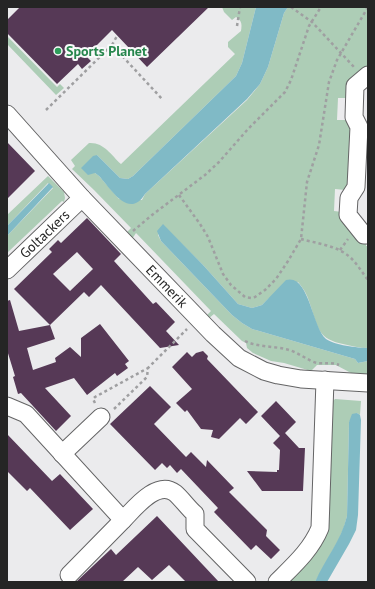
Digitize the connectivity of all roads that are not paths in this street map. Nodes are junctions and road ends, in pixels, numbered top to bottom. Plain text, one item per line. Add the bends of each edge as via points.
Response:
1 (366, 77) edge
2 (7, 114) edge
3 (82, 198) junction
4 (368, 235) edge
5 (7, 270) edge
6 (325, 380) junction
7 (368, 383) edge
8 (7, 406) edge
9 (101, 417) road end
10 (62, 454) junction
11 (123, 520) junction
12 (69, 576) dead end
13 (247, 582) edge
14 (277, 582) edge

1 - 4 street via 355,86 354,117 359,127 356,186 349,198 348,215 364,235
2 - 3 street, Emmerik
3 - 5 street, Goltackers
3 - 6 street, Emmerik via 239,358 278,375
6 - 7 street, Emmerik
6 - 14 street via 320,528 307,552
8 - 10 street via 26,414
9 - 10 street
10 - 11 street
11 - 12 street
11 - 13 street via 153,492 174,492 195,514 195,529

